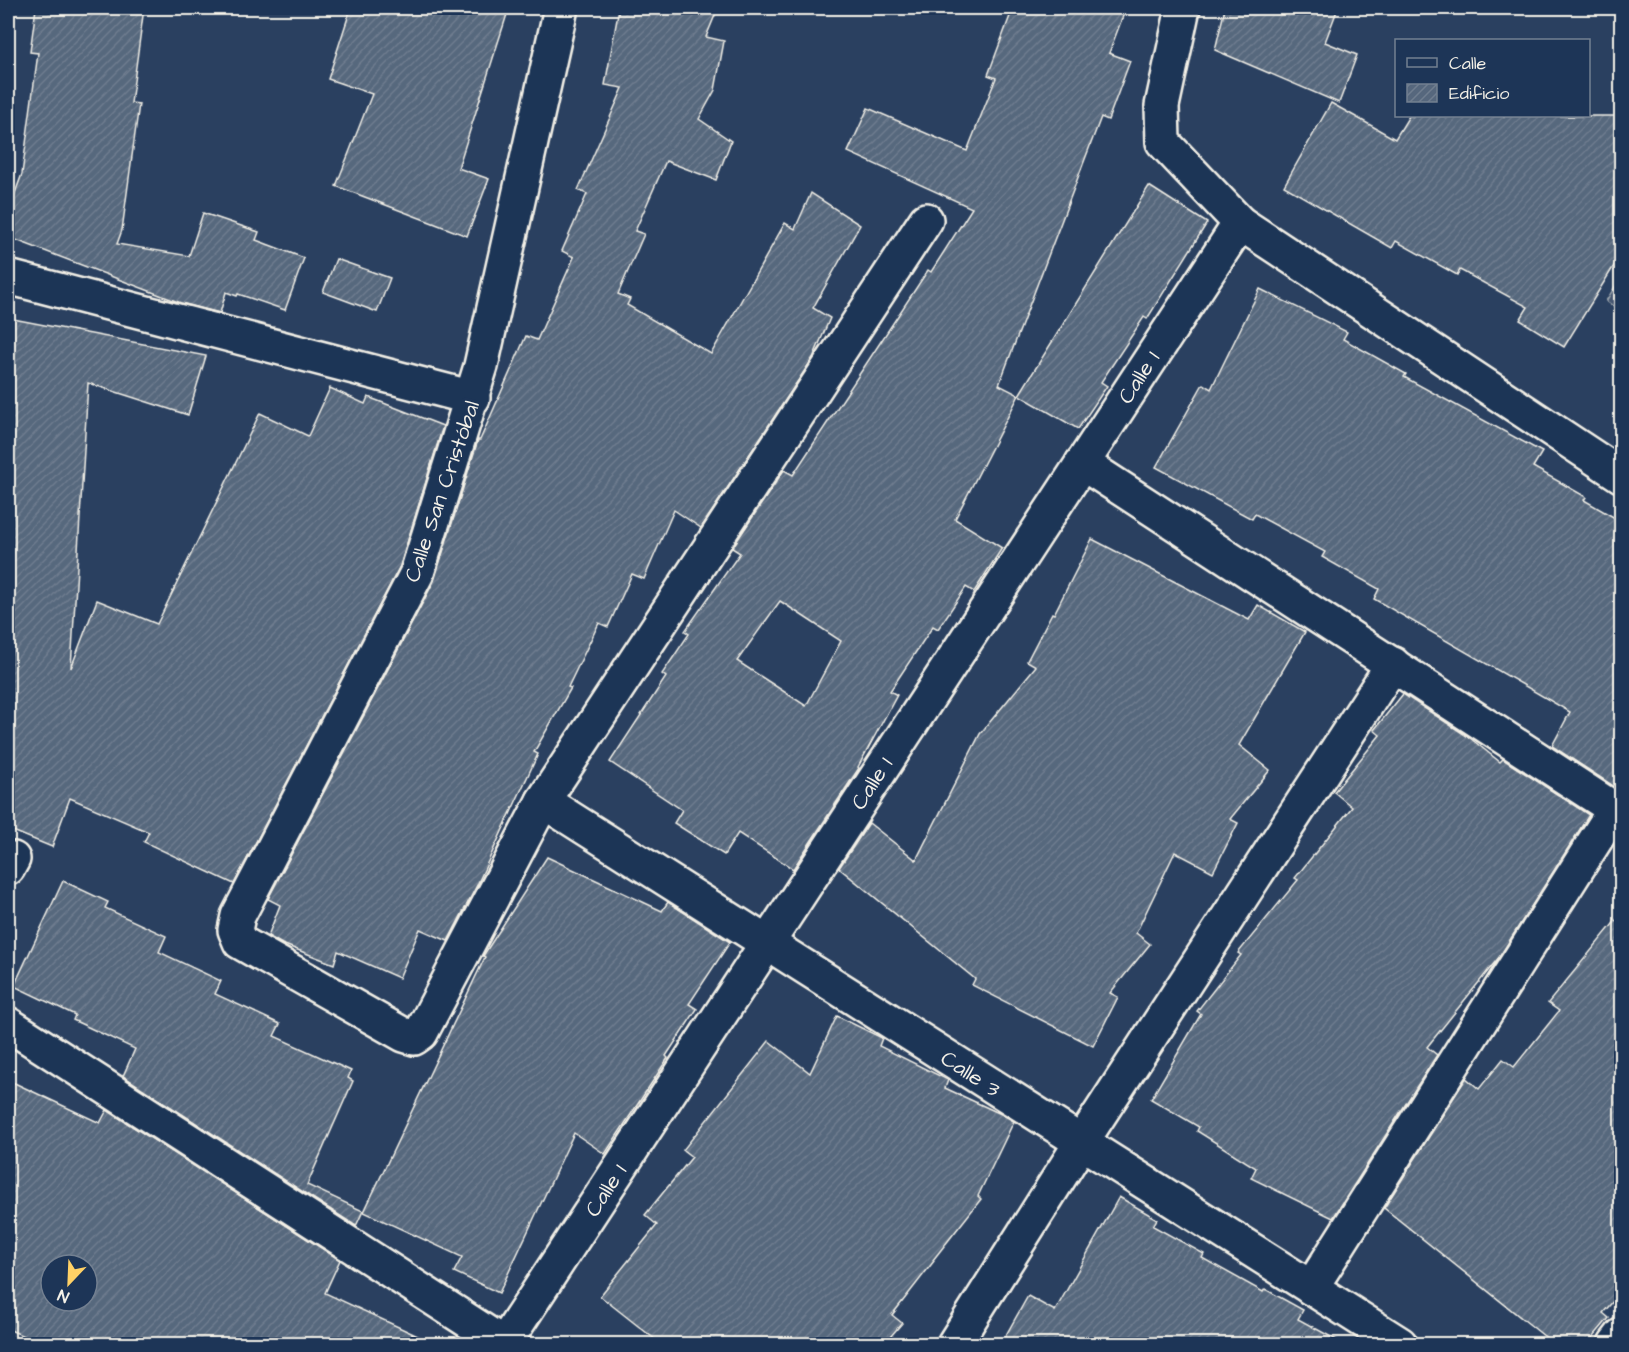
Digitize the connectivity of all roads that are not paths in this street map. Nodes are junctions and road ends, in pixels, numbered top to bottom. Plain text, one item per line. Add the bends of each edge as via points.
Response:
1 (561, 8) edge
2 (1183, 8) edge
3 (926, 220) dead end
4 (1240, 223) junction
5 (8, 277) edge
6 (473, 398) junction
7 (1082, 463) junction
8 (1622, 476) edge
9 (1393, 664) junction
10 (543, 801) junction
11 (1618, 812) edge
12 (767, 943) junction
13 (8, 1024) edge
14 (1081, 1143) junction
15 (1311, 1288) junction
16 (1622, 1335) edge
17 (504, 1344) edge
18 (954, 1344) edge
19 (1400, 1344) edge
20 (1615, 1344) edge

1 - 6 street, Calle San Cristóbal
2 - 4 street via 1162,106 1163,142
3 - 10 street
4 - 7 street, Calle 1
4 - 8 street
5 - 6 street
6 - 10 street, Calle San Cristóbal via 417,573 238,915 235,930 240,942 414,1038 421,1033
7 - 9 street
7 - 12 street, Calle 1
9 - 11 street
9 - 14 street
10 - 12 street, Calle 3
11 - 15 street
12 - 14 street, Calle 3
12 - 17 street, Calle 1
13 - 17 street
14 - 15 street, Calle 3
14 - 18 street
15 - 19 street, Calle 3
16 - 20 street

